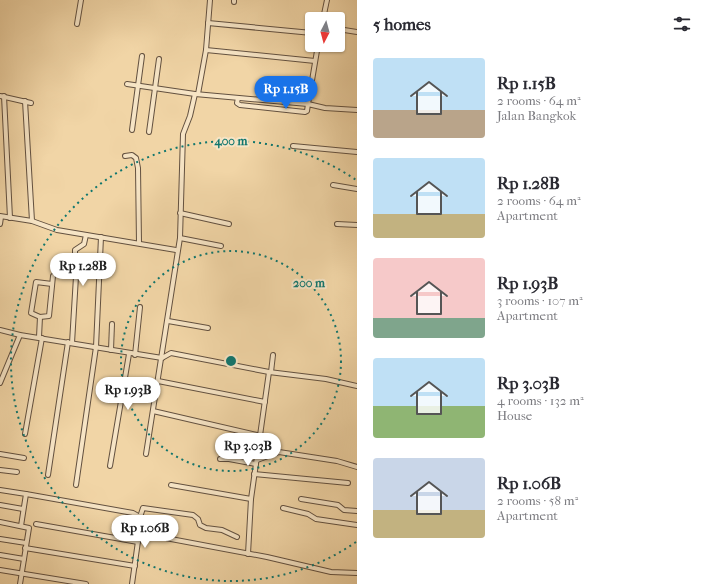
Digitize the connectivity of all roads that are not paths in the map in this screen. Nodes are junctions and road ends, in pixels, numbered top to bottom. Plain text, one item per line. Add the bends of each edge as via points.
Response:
1 (81, 0) edge
2 (210, 0) edge
3 (327, 0) edge
4 (324, 12) edge
5 (208, 23) junction
6 (77, 24) dead end
7 (345, 30) edge
8 (305, 32) edge
9 (357, 32) edge
10 (206, 50) junction
11 (317, 52) edge
12 (142, 56) dead end
13 (159, 59) dead end
14 (315, 61) junction
15 (127, 84) dead end
16 (138, 86) junction
17 (155, 88) junction
18 (196, 94) junction
19 (2, 96) edge
20 (238, 98) junction
21 (25, 101) junction
22 (32, 103) dead end
23 (308, 104) junction
24 (357, 110) edge
25 (132, 130) dead end
26 (149, 132) dead end
27 (292, 146) dead end
28 (357, 152) edge
29 (125, 156) dead end
30 (333, 185) dead end
31 (357, 189) edge
32 (180, 213) junction
33 (0, 216) edge
34 (10, 218) junction
35 (32, 221) junction
36 (0, 224) edge
37 (229, 224) dead end
38 (337, 224) dead end
39 (357, 225) edge
40 (86, 235) junction
41 (101, 237) junction
42 (180, 238) junction
43 (138, 244) junction
44 (221, 246) dead end
45 (176, 250) junction
46 (53, 276) dead end
47 (52, 284) junction
48 (140, 308) dead end
49 (40, 316) junction
50 (168, 321) junction
51 (112, 324) dead end
52 (208, 328) dead end
53 (0, 330) edge
54 (20, 335) junction
55 (40, 338) junction
56 (70, 342) junction
57 (96, 347) junction
58 (111, 350) junction
59 (129, 354) junction
60 (135, 355) junction
61 (273, 355) dead end
62 (162, 358) junction
63 (270, 372) junction
64 (158, 381) junction
65 (0, 383) edge
66 (357, 386) edge
67 (265, 402) junction
68 (153, 411) junction
69 (25, 434) dead end
70 (261, 436) junction
71 (0, 454) edge
72 (146, 454) dead end
73 (24, 458) dead end
74 (220, 459) dead end
75 (256, 462) junction
76 (110, 466) dead end
77 (357, 467) edge
78 (0, 470) edge
79 (17, 472) dead end
80 (254, 474) junction
81 (48, 475) dead end
82 (348, 483) dead end
83 (76, 485) dead end
84 (171, 486) dead end
85 (0, 490) edge
86 (26, 494) junction
87 (251, 499) junction
88 (301, 499) dead end
89 (0, 506) edge
90 (23, 508) junction
91 (283, 508) dead end
92 (357, 511) edge
93 (140, 517) junction
94 (0, 522) edge
95 (36, 524) dead end
96 (357, 525) edge
97 (21, 526) junction
98 (139, 533) junction
99 (236, 536) dead end
100 (0, 539) edge
101 (138, 542) junction
102 (26, 546) junction
103 (248, 554) junction
104 (0, 555) edge
105 (24, 559) junction
106 (135, 566) junction
107 (0, 570) edge
108 (22, 573) junction
109 (357, 573) edge
110 (20, 584) edge
111 (86, 584) edge
112 (132, 584) edge

1 - 6 street
2 - 5 street
3 - 4 street
5 - 8 street
5 - 10 street
7 - 9 street
10 - 14 street
10 - 18 street
11 - 14 street
12 - 16 street
13 - 17 street
14 - 23 street
15 - 16 street
16 - 17 street
16 - 25 street
17 - 18 street
17 - 26 street
18 - 20 street
18 - 32 street via 183,134
19 - 21 street
19 - 34 street
20 - 23 street
20 - 23 street via 240,105 305,112
21 - 22 street
21 - 35 street
23 - 24 street
27 - 28 street
29 - 43 street via 136,158 138,168
30 - 31 street
32 - 37 street
32 - 42 street
33 - 34 street
33 - 36 street
34 - 35 street
35 - 40 street via 57,230
38 - 39 street
40 - 41 street
40 - 56 street via 84,244 75,250 77,260
41 - 43 street
41 - 57 street
42 - 44 street
42 - 45 street
43 - 45 street
45 - 50 street
46 - 47 street
47 - 49 street via 49,316
47 - 49 street via 36,282 31,313
48 - 60 street
49 - 55 street
50 - 52 street
50 - 62 street
51 - 58 street
53 - 54 street
54 - 55 street
54 - 65 street
55 - 56 street
55 - 69 street
56 - 57 street
56 - 81 street
57 - 58 street
57 - 83 street
58 - 59 street
59 - 60 street
59 - 76 street
60 - 62 street
61 - 63 street
62 - 63 street via 172,353
62 - 64 street
63 - 66 street
63 - 67 street
64 - 67 street
64 - 68 street
67 - 70 street
68 - 70 street
68 - 72 street
70 - 75 street
71 - 73 street
74 - 75 street
75 - 77 street via 280,452 337,461
75 - 80 street
78 - 79 street
80 - 82 street
80 - 87 street
84 - 87 street
85 - 86 street
86 - 90 street
86 - 93 street via 133,513
87 - 103 street
88 - 92 street
89 - 90 street
90 - 97 street
91 - 96 street via 308,514 316,519
93 - 98 street
93 - 99 street via 144,508 193,515 200,525 206,528 222,530
94 - 97 street
95 - 101 street
97 - 102 street via 29,528
98 - 101 street
98 - 103 street
100 - 102 street
101 - 106 street
102 - 105 street
102 - 106 street
103 - 109 street via 331,572
104 - 105 street
105 - 108 street
106 - 112 street
107 - 108 street
108 - 110 street
108 - 111 street

